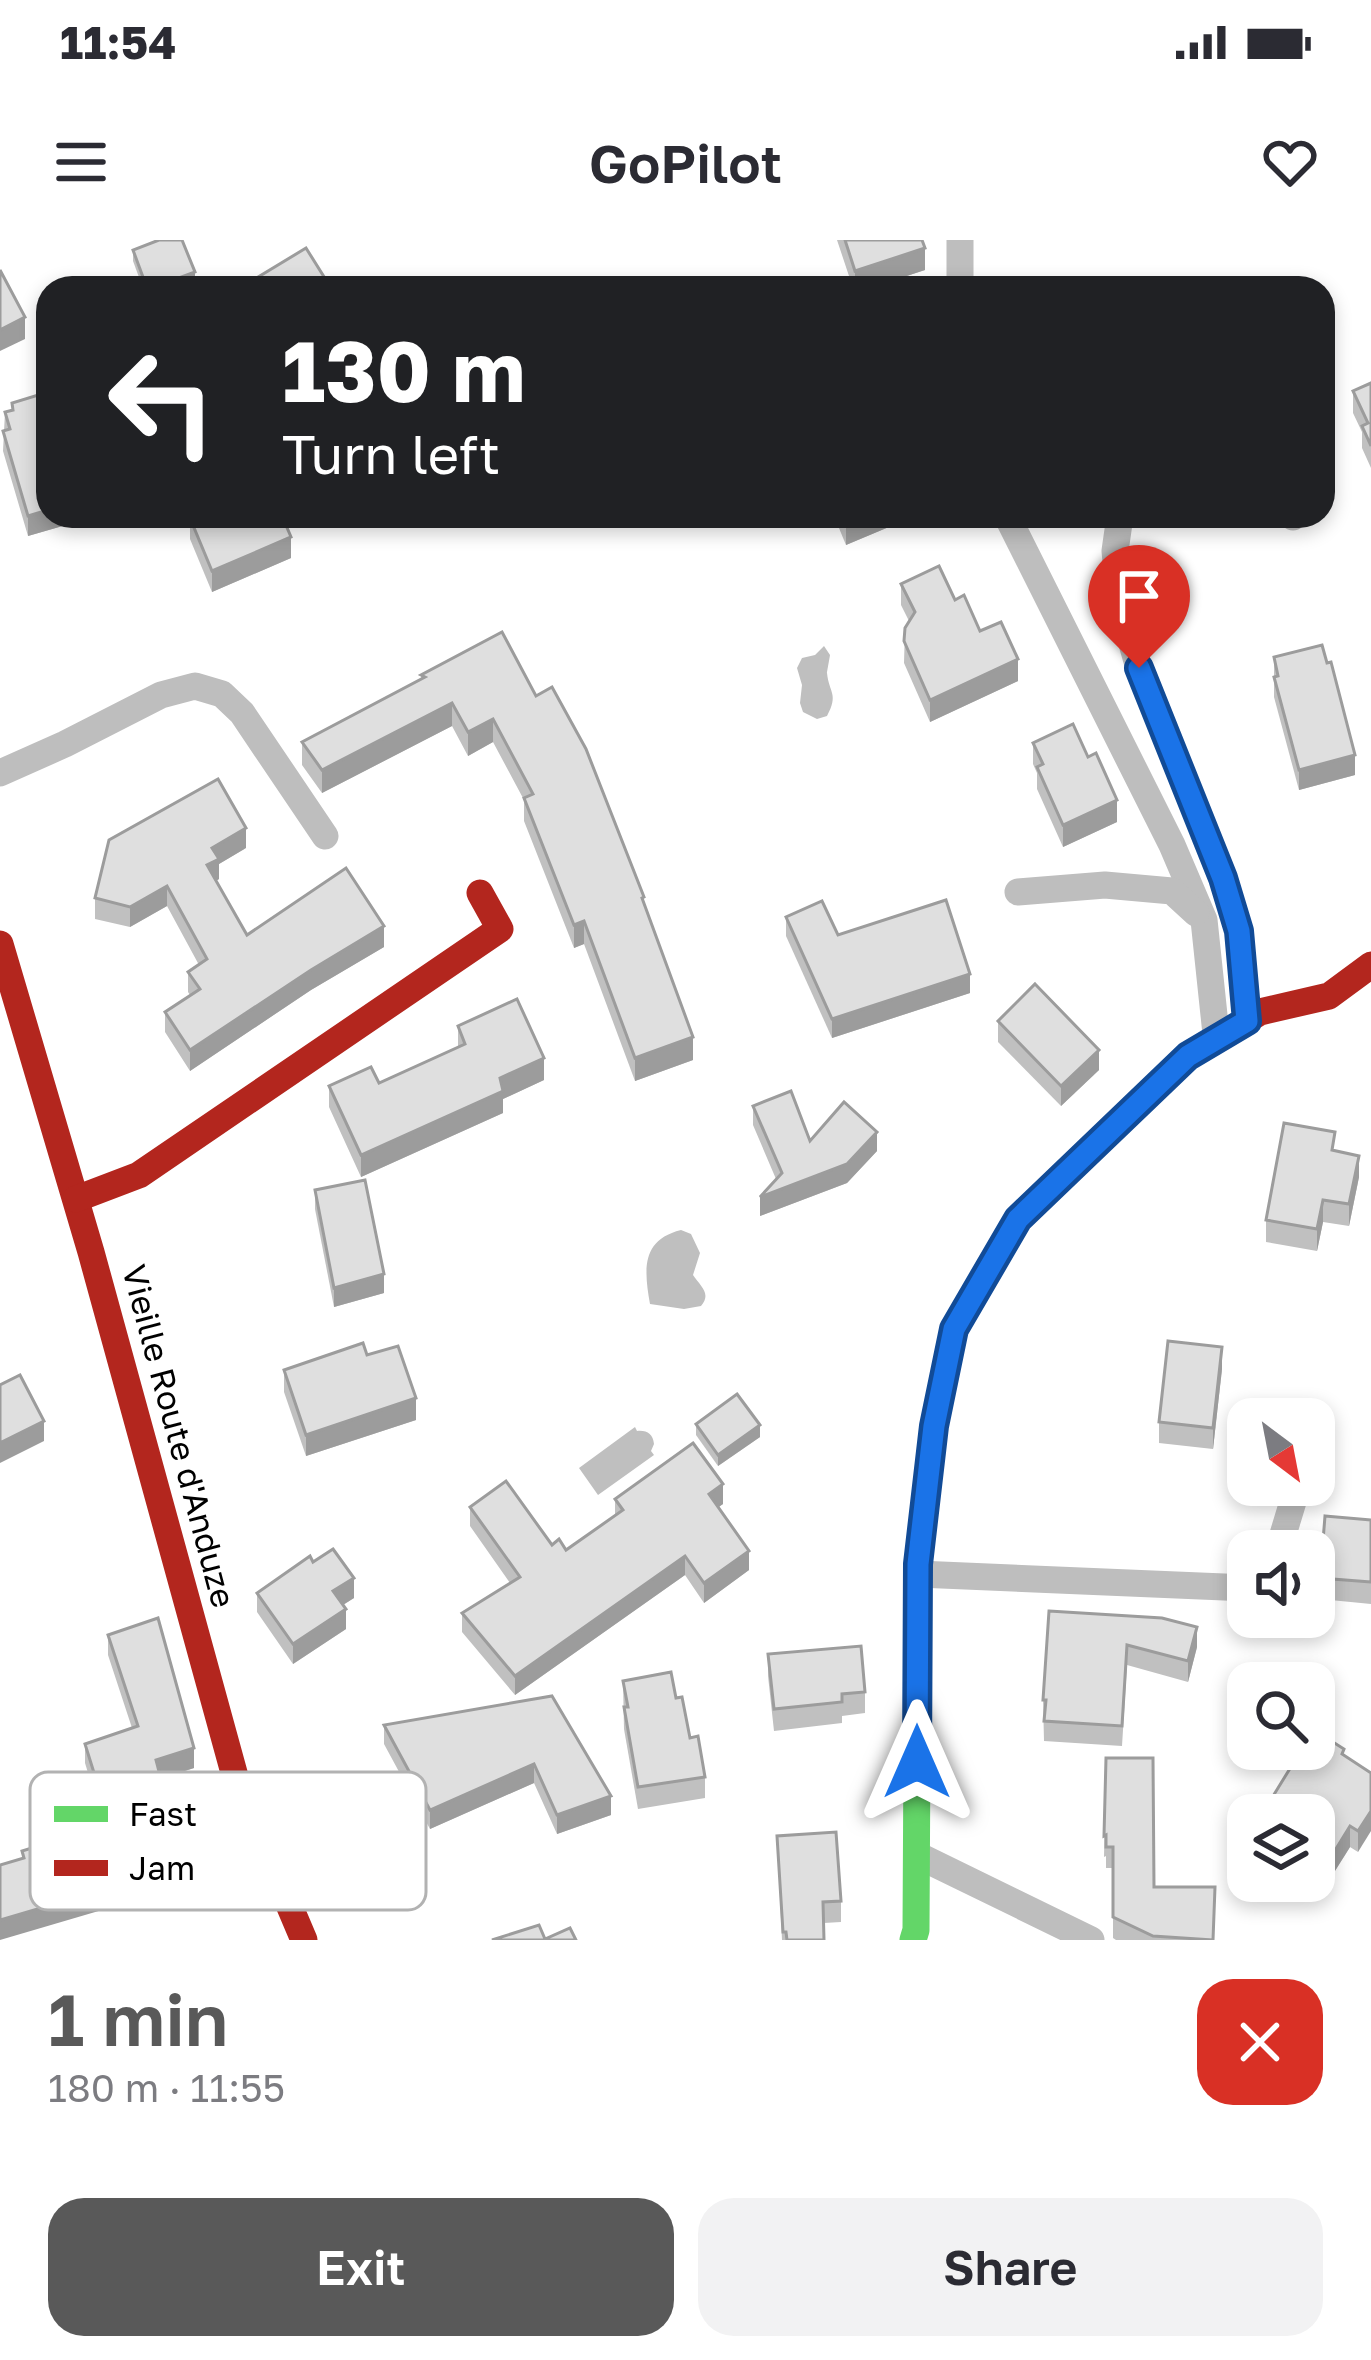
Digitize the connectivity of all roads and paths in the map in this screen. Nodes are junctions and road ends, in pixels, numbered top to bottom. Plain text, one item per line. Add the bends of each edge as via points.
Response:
1 (960, 240) edge
2 (960, 276) edge
3 (1013, 528) edge
4 (1118, 528) edge
5 (0, 773) edge
6 (325, 836) dead end
7 (1018, 892) dead end
8 (480, 893) dead end
9 (1204, 920) junction
10 (0, 944) edge
11 (1371, 965) edge
12 (1247, 1021) junction
13 (1216, 1039) junction
14 (76, 1199) junction
15 (918, 1574) junction
16 (1227, 1587) edge
17 (234, 1772) edge
18 (917, 1856) junction
19 (291, 1910) edge
20 (304, 1940) edge
21 (913, 1940) edge
22 (1091, 1940) edge

1 - 2 lane
3 - 9 lane
4 - 12 lane via 1120,602 1223,878 1239,931
5 - 6 lane via 161,694 195,686 222,694 242,713
7 - 9 lane via 1105,885 1172,891
8 - 14 street via 500,929 139,1175
9 - 13 lane
10 - 14 street, Vieille Route d'Anduze
11 - 12 street via 1329,996
12 - 13 street
13 - 15 street via 1188,1056 1018,1219 954,1329
14 - 17 street, Vieille Route d'Anduze
15 - 16 lane
15 - 18 street
18 - 21 street
18 - 22 lane
19 - 20 street, Vieille Route d'Anduze

